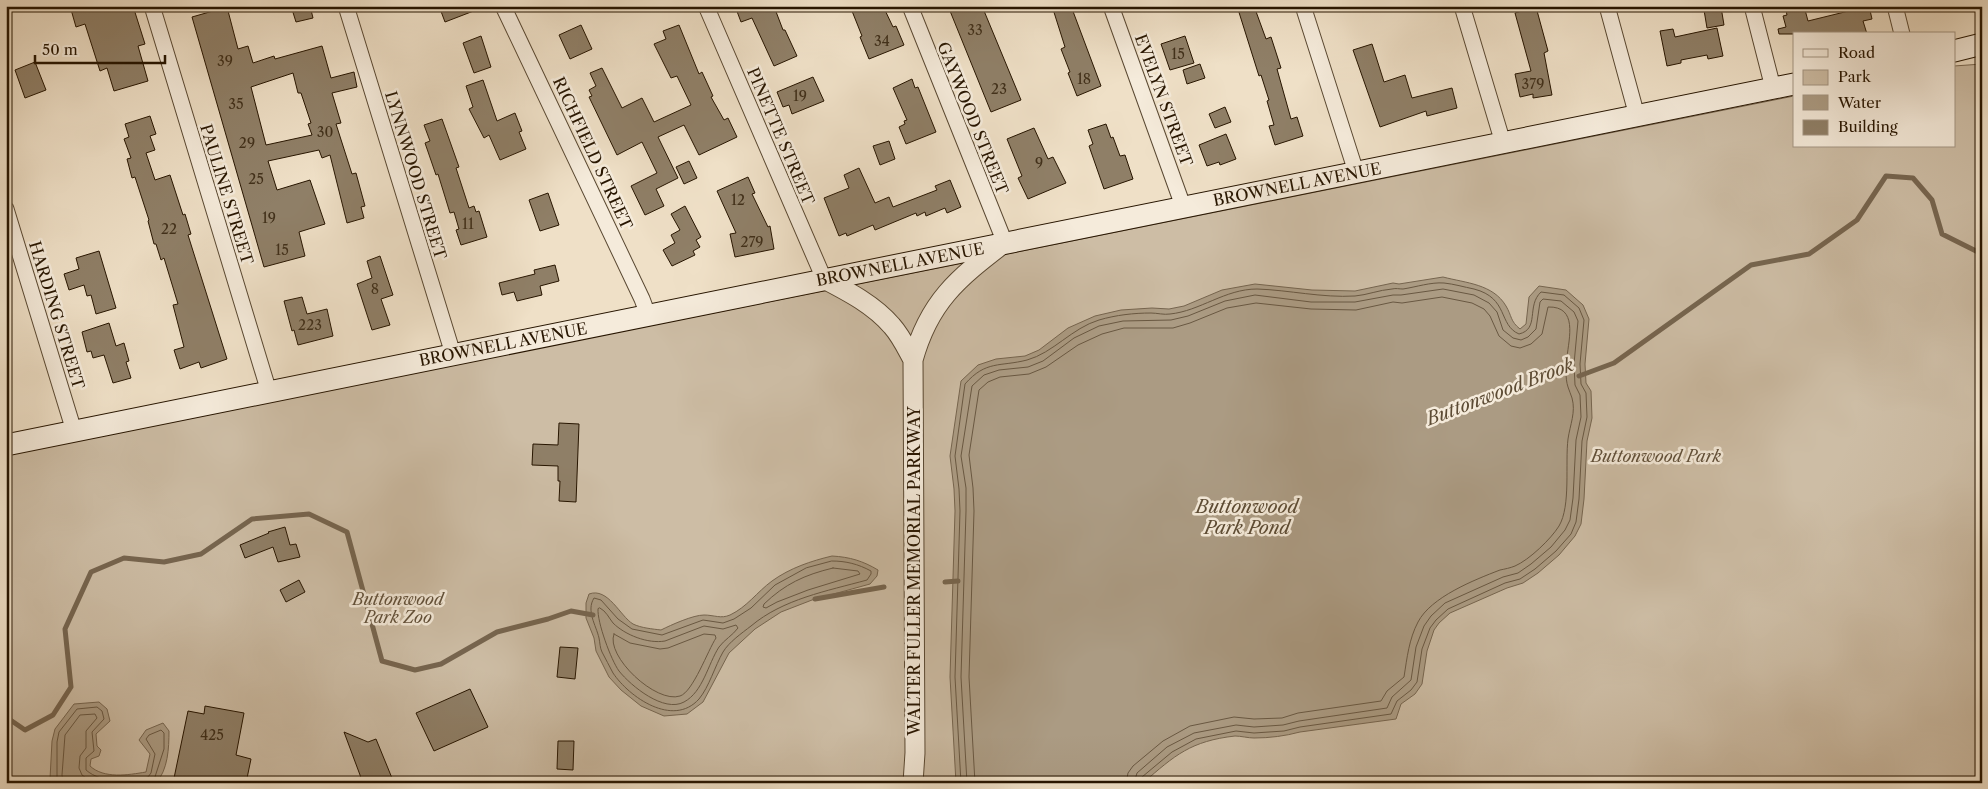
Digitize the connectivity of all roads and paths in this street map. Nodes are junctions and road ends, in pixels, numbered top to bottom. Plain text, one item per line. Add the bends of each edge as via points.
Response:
1 (152, 6) edge
2 (346, 6) edge
3 (503, 6) edge
4 (706, 6) edge
5 (910, 6) edge
6 (1111, 6) edge
7 (1303, 6) edge
8 (1462, 6) edge
9 (1606, 6) edge
10 (1752, 6) edge
11 (1895, 6) edge
12 (1902, 32) edge
13 (1982, 44) edge
14 (1956, 50) edge
15 (1956, 55) edge
16 (1982, 55) edge
17 (1793, 84) edge
18 (1773, 88) junction
19 (1637, 116) junction
20 (1503, 143) junction
21 (1356, 172) junction
22 (1183, 206) junction
23 (6, 209) edge
24 (1005, 242) junction
25 (824, 279) junction
26 (648, 315) junction
27 (453, 354) junction
28 (913, 360) junction
29 (269, 392) junction
30 (74, 431) junction
31 (6, 445) edge
32 (913, 783) edge

1 - 29 street, PAULINE STREET
2 - 27 street, LYNNWOOD STREET
3 - 26 street, RICHFIELD STREET
4 - 25 street, PINETTE STREET
5 - 24 street, GAYWOOD STREET
6 - 22 street, EVELYN STREET
7 - 21 street
8 - 20 street
9 - 19 street
10 - 18 street
11 - 12 street
13 - 14 main road
15 - 16 main road
17 - 18 main road, BROWNELL AVENUE
18 - 19 main road, BROWNELL AVENUE
19 - 20 main road, BROWNELL AVENUE
20 - 21 main road, BROWNELL AVENUE
21 - 22 main road, BROWNELL AVENUE
22 - 24 main road, BROWNELL AVENUE
23 - 30 street, HARDING STREET
24 - 25 main road, BROWNELL AVENUE
24 - 28 street, WALTER FULLER MEMORIAL PARKWAY via 962,276 940,301 923,331
25 - 26 main road, BROWNELL AVENUE
25 - 28 street via 881,314 893,326
26 - 27 main road, BROWNELL AVENUE
27 - 29 main road, BROWNELL AVENUE
28 - 32 street, WALTER FULLER MEMORIAL PARKWAY
29 - 30 main road, BROWNELL AVENUE
30 - 31 main road, BROWNELL AVENUE

